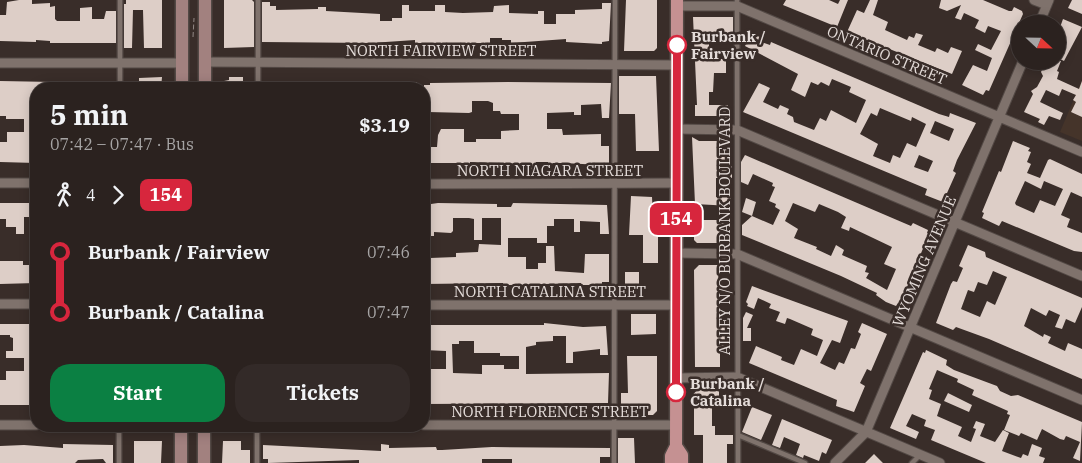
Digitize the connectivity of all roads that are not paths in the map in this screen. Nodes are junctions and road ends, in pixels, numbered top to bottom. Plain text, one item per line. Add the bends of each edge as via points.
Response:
1 (120, 0) edge
2 (182, 0) edge
3 (205, 0) edge
4 (258, 0) edge
5 (615, 0) edge
6 (1034, 0) edge
7 (677, 3) edge
8 (737, 3) edge
9 (1048, 3) edge
10 (1043, 15) edge
11 (205, 62) junction
12 (258, 62) junction
13 (0, 63) edge
14 (182, 63) junction
15 (120, 64) junction
16 (615, 64) junction
17 (677, 65) junction
18 (1019, 70) edge
19 (120, 82) edge
20 (182, 82) edge
21 (205, 82) edge
22 (258, 82) edge
23 (1000, 117) junction
24 (677, 129) junction
25 (738, 130) junction
26 (1082, 152) edge
27 (0, 183) edge
28 (30, 183) edge
29 (614, 183) junction
30 (676, 183) junction
31 (430, 184) edge
32 (955, 222) junction
33 (676, 253) junction
34 (737, 254) junction
35 (1082, 276) edge
36 (0, 304) edge
37 (30, 304) edge
38 (614, 304) junction
39 (430, 305) edge
40 (676, 305) junction
41 (910, 327) junction
42 (737, 377) junction
43 (676, 378) junction
44 (1082, 400) edge
45 (614, 424) junction
46 (0, 425) edge
47 (30, 425) edge
48 (430, 425) edge
49 (676, 425) junction
50 (119, 432) edge
51 (181, 432) edge
52 (204, 432) edge
53 (257, 432) edge
54 (866, 432) junction
55 (738, 435) junction
56 (676, 446) junction
57 (920, 455) junction
58 (119, 463) edge
59 (181, 463) edge
60 (204, 463) edge
61 (257, 463) edge
62 (614, 463) edge
63 (671, 463) edge
64 (682, 463) edge
65 (738, 463) edge
66 (806, 463) edge
67 (835, 463) edge
68 (912, 463) edge
69 (940, 463) edge

1 - 15 lane
2 - 14 main road
3 - 11 main road
4 - 12 lane
5 - 16 lane
6 - 9 street
7 - 8 street, ONTARIO STREET
7 - 17 main road
8 - 23 street, ONTARIO STREET
8 - 25 lane, ALLEY N/O BURBANK BOULEVARD
9 - 10 street
11 - 12 street, NORTH FAIRVIEW STREET
11 - 21 main road
12 - 16 street, NORTH FAIRVIEW STREET
12 - 22 lane
13 - 15 street
14 - 15 street
14 - 20 main road
15 - 19 lane
16 - 17 street, NORTH FAIRVIEW STREET
16 - 29 lane
17 - 24 main road
18 - 23 street, WYOMING AVENUE
23 - 26 street, ONTARIO STREET
23 - 32 street, WYOMING AVENUE
24 - 25 street
24 - 30 main road
25 - 32 street
25 - 34 lane, ALLEY N/O BURBANK BOULEVARD
27 - 28 street
29 - 30 street, NORTH NIAGARA STREET
29 - 31 street, NORTH NIAGARA STREET
29 - 38 lane
30 - 33 main road
32 - 35 street
32 - 41 street, WYOMING AVENUE
33 - 34 street
33 - 40 main road
34 - 41 street
34 - 42 lane, ALLEY N/O BURBANK BOULEVARD
36 - 37 street
38 - 39 street, NORTH CATALINA STREET
38 - 40 street, NORTH CATALINA STREET
38 - 45 lane
40 - 43 main road
41 - 44 street
41 - 54 street, WYOMING AVENUE
42 - 43 street
42 - 54 street
42 - 55 lane, ALLEY N/O BURBANK BOULEVARD
43 - 49 main road
45 - 48 street, NORTH FLORENCE STREET
45 - 49 street, NORTH FLORENCE STREET
45 - 62 lane
46 - 47 street
49 - 56 main road
50 - 58 lane
51 - 59 main road
52 - 60 main road
53 - 61 lane
54 - 57 street
54 - 67 street, WYOMING AVENUE
55 - 65 lane, ALLEY N/O BURBANK BOULEVARD
55 - 66 lane
56 - 63 main road
56 - 64 main road
57 - 68 lane
57 - 69 street

